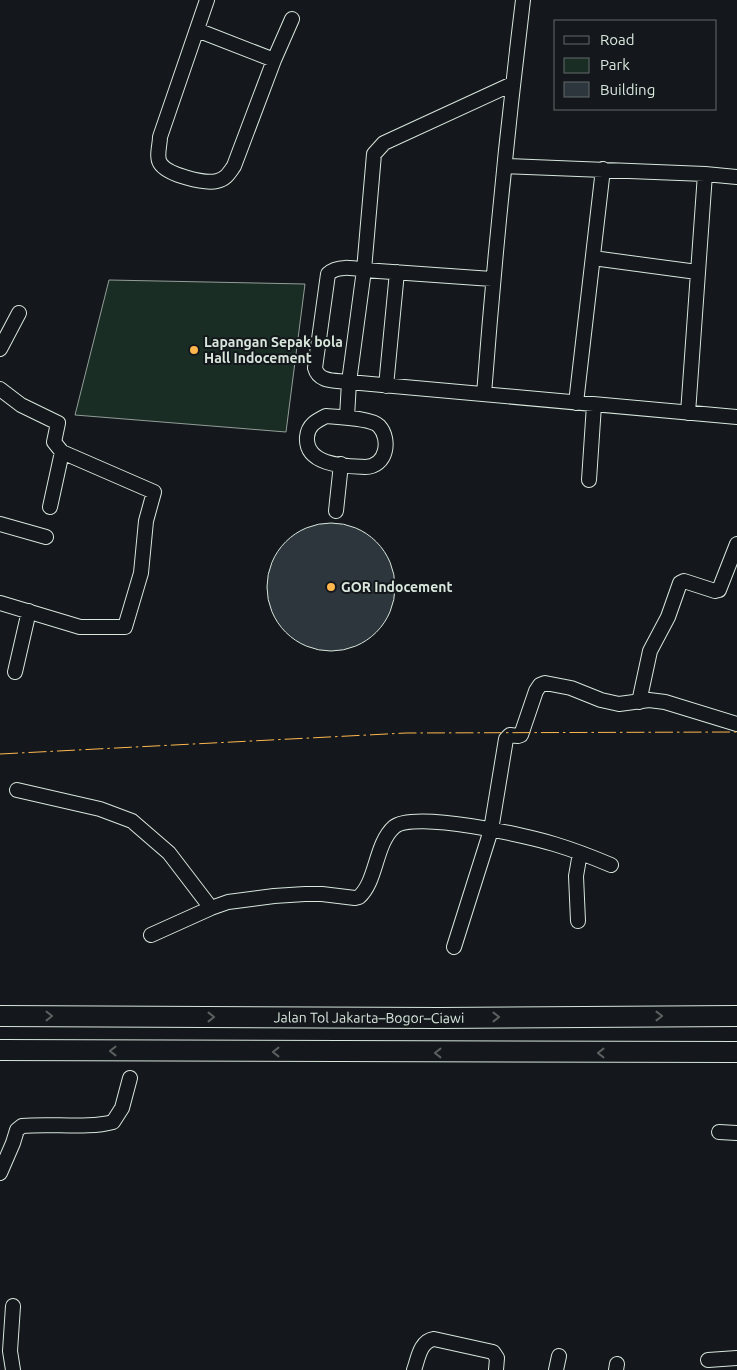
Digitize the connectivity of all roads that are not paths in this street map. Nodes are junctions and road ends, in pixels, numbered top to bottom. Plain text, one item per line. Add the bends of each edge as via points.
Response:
1 (207, 0) edge
2 (523, 0) edge
3 (292, 19) dead end
4 (197, 30) junction
5 (274, 60) junction
6 (512, 84) junction
7 (505, 166) junction
8 (603, 169) junction
9 (705, 174) junction
10 (737, 177) edge
11 (593, 258) junction
12 (364, 270) junction
13 (397, 272) junction
14 (697, 272) junction
15 (492, 279) junction
16 (19, 312) dead end
17 (0, 349) edge
18 (349, 382) junction
19 (386, 386) junction
20 (0, 389) edge
21 (484, 394) junction
22 (576, 403) junction
23 (594, 405) junction
24 (688, 413) junction
25 (347, 417) junction
26 (737, 418) edge
27 (62, 452) junction
28 (341, 464) junction
29 (588, 480) dead end
30 (50, 507) dead end
31 (336, 511) dead end
32 (0, 524) edge
33 (46, 537) dead end
34 (737, 544) edge
35 (0, 603) edge
36 (29, 611) junction
37 (15, 672) dead end
38 (639, 702) junction
39 (737, 724) edge
40 (17, 790) dead end
41 (491, 830) junction
42 (580, 853) junction
43 (611, 865) dead end
44 (211, 908) junction
45 (578, 921) dead end
46 (151, 935) dead end
47 (454, 947) dead end
48 (0, 1016) edge
49 (737, 1016) edge
50 (0, 1050) edge
51 (737, 1052) edge
52 (130, 1078) dead end
53 (719, 1132) dead end
54 (737, 1133) edge
55 (0, 1173) edge
56 (13, 1306) dead end
57 (737, 1358) edge
58 (708, 1360) dead end
59 (13, 1370) edge
60 (414, 1370) edge
61 (496, 1370) edge

1 - 4 street
2 - 6 street
3 - 5 street
4 - 5 street
4 - 5 street via 160,137 160,164 179,176 215,182 228,176
6 - 7 street
6 - 12 street via 377,149
7 - 8 street
7 - 15 street
8 - 9 street
8 - 11 street
9 - 10 street
9 - 14 street
11 - 14 street
11 - 22 street
12 - 13 street
12 - 18 street
12 - 18 street via 336,268 328,274 315,368 322,379
13 - 15 street
13 - 19 street
14 - 24 street
15 - 21 street
16 - 17 street
18 - 19 street
18 - 25 street
19 - 21 street
20 - 27 street via 21,406 58,423 54,442
21 - 22 street
22 - 23 street
23 - 24 street
23 - 29 street
24 - 26 street
25 - 28 street via 326,416 314,422 307,436 316,457
25 - 28 street via 379,426 386,443 382,459 371,467
27 - 30 street
27 - 36 street via 154,492 146,521 141,573 127,624 123,627 80,627
28 - 31 street
32 - 33 street
34 - 38 street via 719,590 684,581 680,583 668,617 650,651
35 - 36 street
36 - 37 street
38 - 39 street via 665,702
38 - 41 street via 619,704 557,684 540,685 522,735 510,735 506,739
40 - 44 street via 100,809 132,820 169,853
41 - 42 street via 534,838
41 - 44 street via 406,821 397,824 382,844 367,886 359,897 322,894 274,896 228,902
41 - 47 street
42 - 43 street
42 - 45 street via 576,876
44 - 46 street
48 -> 49 highway, Jalan Tol Jakarta–Bogor–Ciawi
51 -> 50 highway
52 - 55 street via 122,1108 114,1122 22,1126 17,1130
53 - 54 street
56 - 59 street via 10,1351
57 - 58 street
60 - 61 street via 422,1346 434,1339 493,1352 498,1358

